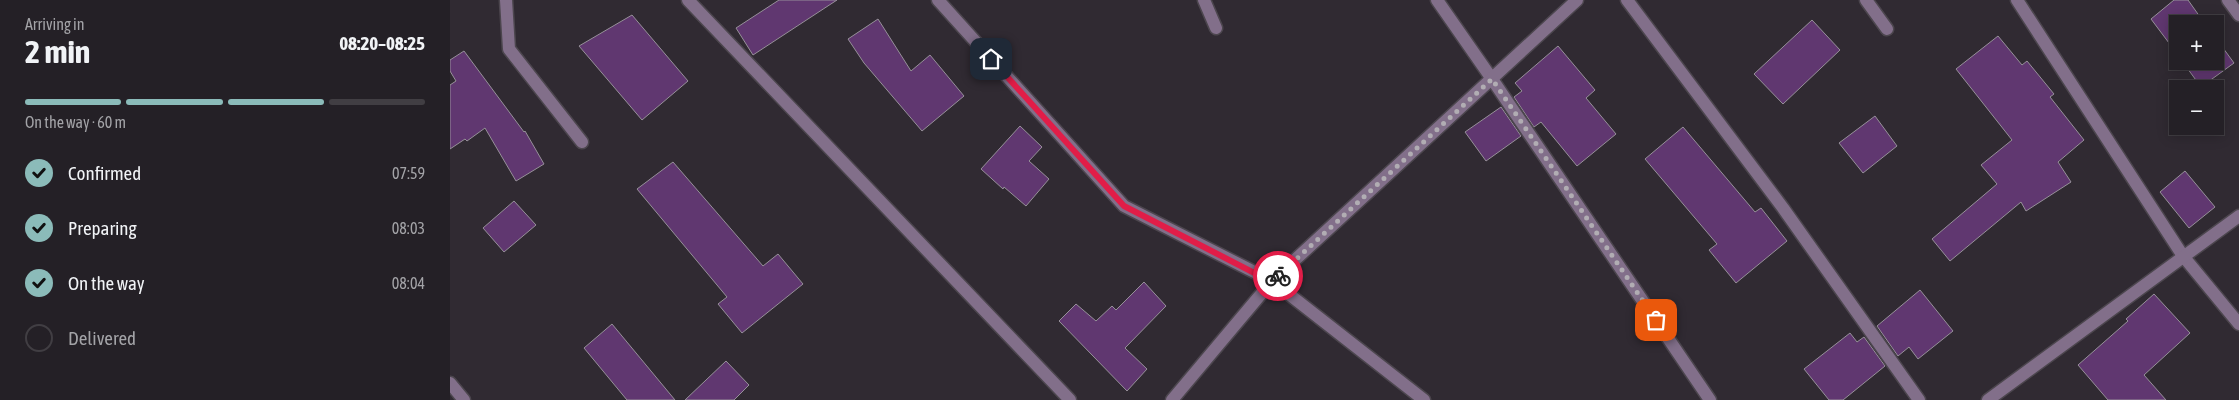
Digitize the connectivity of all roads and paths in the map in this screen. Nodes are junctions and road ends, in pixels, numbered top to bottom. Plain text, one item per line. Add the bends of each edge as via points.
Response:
1 (506, 0) edge
2 (688, 0) edge
3 (938, 0) edge
4 (1204, 0) edge
5 (1436, 0) edge
6 (1577, 0) edge
7 (1627, 0) edge
8 (1866, 0) edge
9 (2017, 0) edge
10 (2228, 0) edge
11 (2239, 15) edge
12 (1216, 28) dead end
13 (1887, 29) dead end
14 (1492, 79) junction
15 (582, 142) dead end
16 (2239, 216) edge
17 (2183, 256) junction
18 (1272, 282) junction
19 (2239, 324) edge
20 (450, 383) edge
21 (464, 400) edge
22 (1070, 400) edge
23 (1172, 400) edge
24 (1424, 400) edge
25 (1710, 400) edge
26 (1919, 400) edge
27 (1988, 400) edge

1 - 15 street via 509,49
2 - 22 street
3 - 18 street via 1124,206
4 - 12 street
5 - 14 street
6 - 14 street
7 - 26 street via 1783,208
8 - 13 street
9 - 17 street
10 - 11 street
14 - 18 street
14 - 25 street
16 - 17 street
17 - 19 street
17 - 27 street
18 - 23 street
18 - 24 street
20 - 21 street

